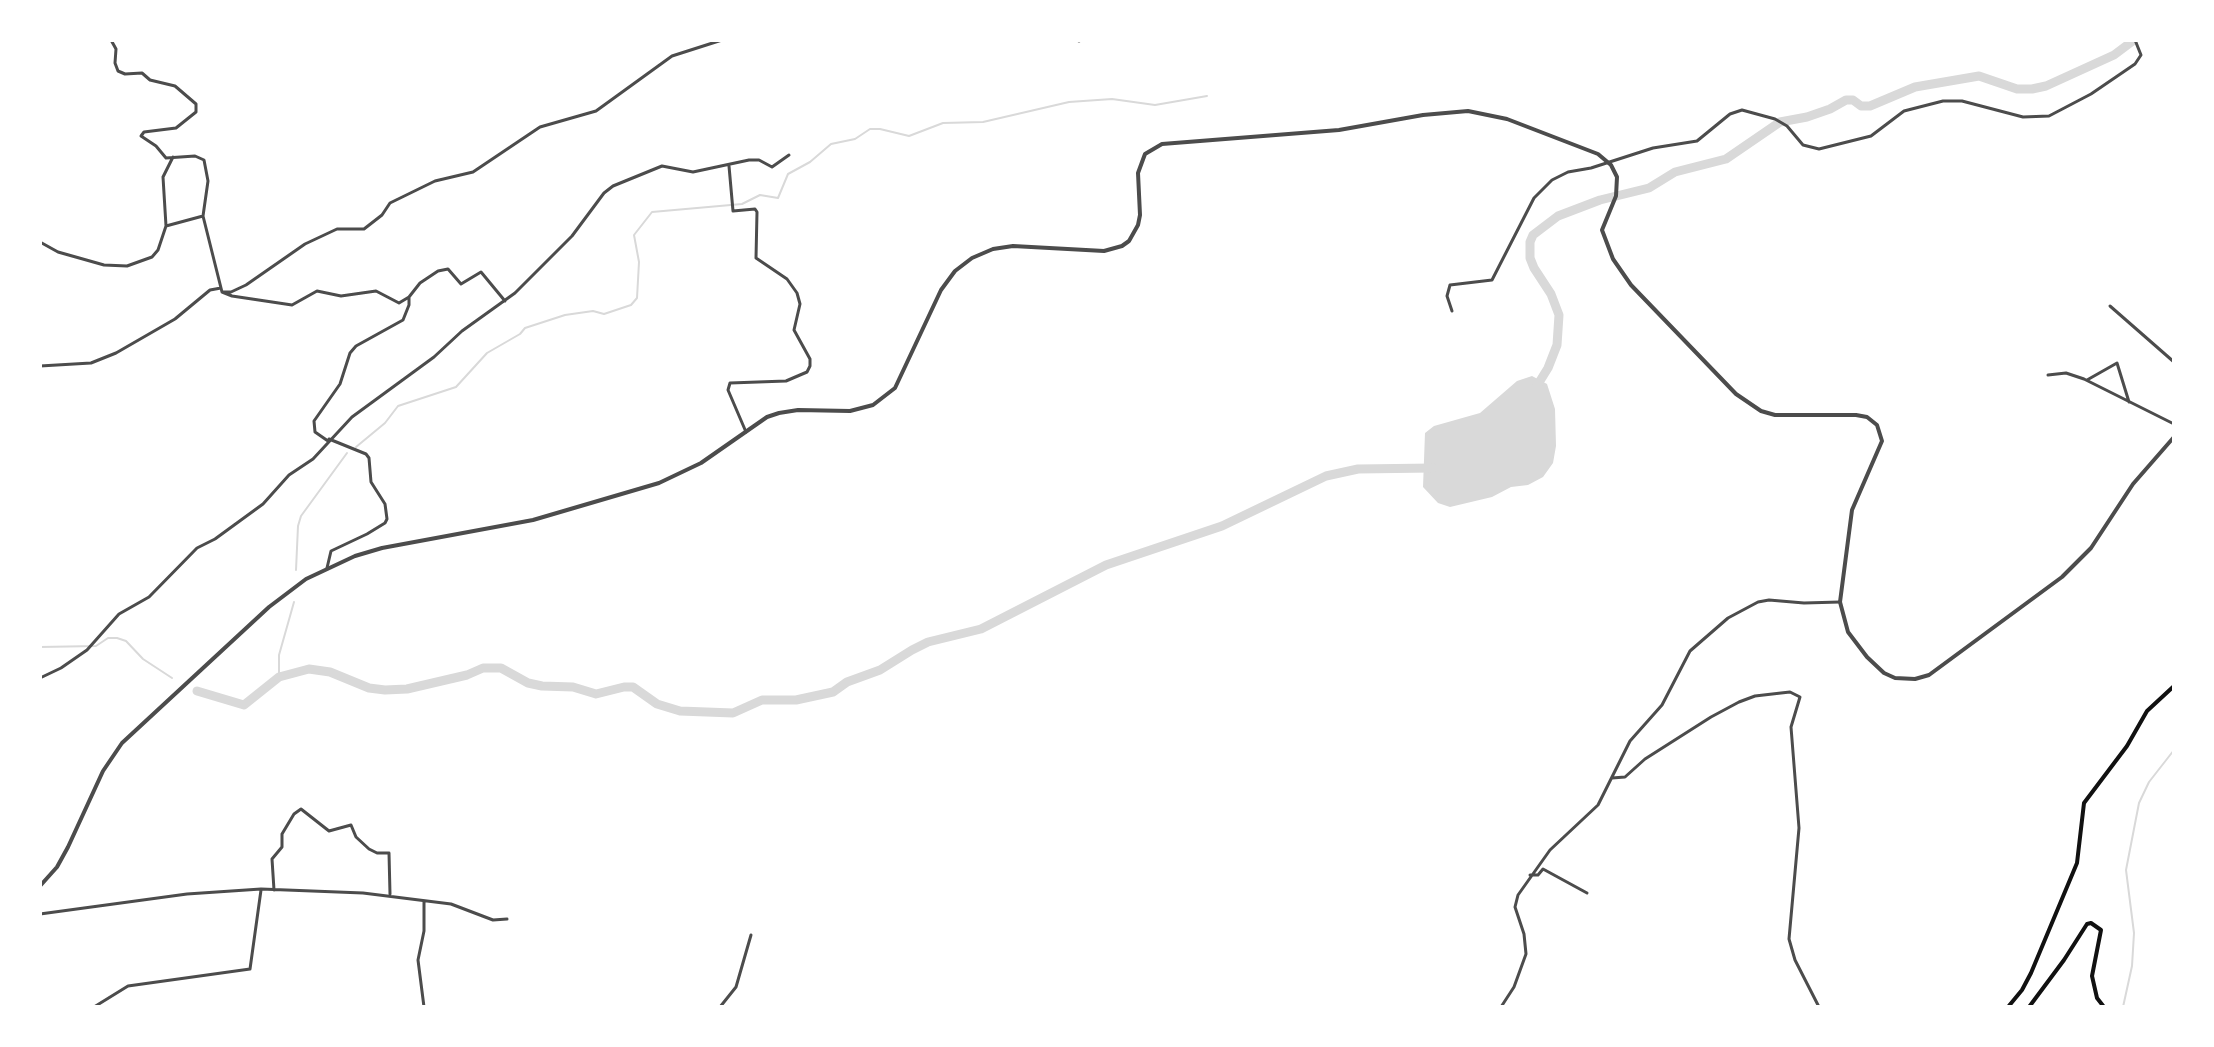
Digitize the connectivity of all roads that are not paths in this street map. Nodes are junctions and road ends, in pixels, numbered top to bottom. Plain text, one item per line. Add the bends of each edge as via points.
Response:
1 (111, 40) edge
2 (722, 40) edge
3 (2135, 40) edge
4 (789, 155) dead end
5 (173, 157) junction
6 (1607, 161) junction
7 (729, 166) junction
8 (203, 216) junction
9 (166, 226) junction
10 (40, 242) edge
11 (221, 290) junction
12 (409, 297) junction
13 (505, 301) junction
14 (2110, 306) dead end
15 (1452, 311) dead end
16 (2174, 362) edge
17 (40, 366) edge
18 (2048, 375) dead end
19 (2087, 380) junction
20 (2129, 402) junction
21 (2174, 424) edge
22 (746, 432) junction
23 (2174, 437) edge
24 (328, 440) junction
25 (327, 568) junction
26 (1840, 602) junction
27 (40, 678) edge
28 (2174, 686) edge
29 (1612, 778) junction
30 (1530, 875) junction
31 (40, 886) edge
32 (261, 889) junction
33 (274, 890) junction
34 (1587, 893) dead end
35 (390, 896) junction
36 (424, 901) junction
37 (40, 914) edge
38 (507, 919) dead end
39 (751, 935) dead end
40 (94, 1007) edge
41 (424, 1007) edge
42 (720, 1007) edge
43 (1501, 1007) edge
44 (1819, 1007) edge
45 (2008, 1007) edge
46 (2029, 1007) edge
47 (2104, 1007) edge

1 - 5 street via 118,71 142,73 175,86 196,104 196,112 176,128 141,134 162,156
2 - 11 street via 672,56 596,111 540,127 473,172 435,181 390,203 364,229 337,229 246,285
3 - 6 street via 2141,55 2135,64 2049,116 2023,117 1943,101 1904,111 1871,136 1819,149 1803,145 1775,119 1742,110 1697,141
4 - 7 street via 772,167 757,160
5 - 8 street via 204,160 208,181
5 - 9 street via 163,177
6 - 15 street via 1552,180 1534,198 1492,280 1450,285
6 - 22 street via 1524,125 1468,111 1339,130 1162,144 1141,163 1138,225 1122,246 1104,251 1013,246 976,255 948,278 889,394 850,411 779,413
6 - 26 street via 1618,183 1602,230 1613,259 1631,285 1736,394 1775,415 1856,415 1877,425 1882,441 1852,510
7 - 13 street via 693,172 662,166 613,186 572,236
7 - 22 street via 733,211 755,209 756,258 787,279 797,293 794,330 810,359 807,372 786,381 730,383 728,390
8 - 9 street
8 - 11 street
9 - 10 street via 152,257 127,266 104,265
11 - 12 street via 284,305 299,304 317,291 341,296 376,291 399,303
11 - 17 street via 210,290 175,319 116,353 91,363
12 - 13 street via 420,283 448,269 461,284 481,272
12 - 24 street via 403,320 350,353 340,384 314,421 315,432
13 - 24 street
14 - 16 street
18 - 19 street via 2066,373
19 - 20 street
19 - 20 street via 2117,363
20 - 21 street
22 - 25 street via 659,483 533,520 382,548
23 - 26 street via 2150,461 2078,562 1929,675 1904,679 1875,666 1848,632
24 - 25 street via 369,458 371,482 385,504 387,519 331,551
24 - 27 street via 263,504 197,548 152,595 119,614 91,646
25 - 31 street via 269,607 133,731 103,771 63,857
26 - 29 street via 1769,600 1728,618 1690,651 1662,705 1630,741
28 - 45 main road via 2147,711 2084,803 2077,863 2027,982
29 - 30 street via 1598,805
29 - 44 street via 1625,777 1645,759 1739,702 1790,692 1800,697 1791,727 1799,828 1789,939
30 - 34 street via 1543,869
30 - 43 street via 1515,903 1526,954
32 - 33 street
32 - 37 street
32 - 40 street via 250,969 128,986
33 - 35 street
33 - 35 street via 272,859 301,809 329,831 351,825 373,852 389,853
35 - 36 street
36 - 38 street
36 - 41 street via 418,960
39 - 42 street via 736,987
46 - 47 main road via 2091,923 2101,930 2092,976

